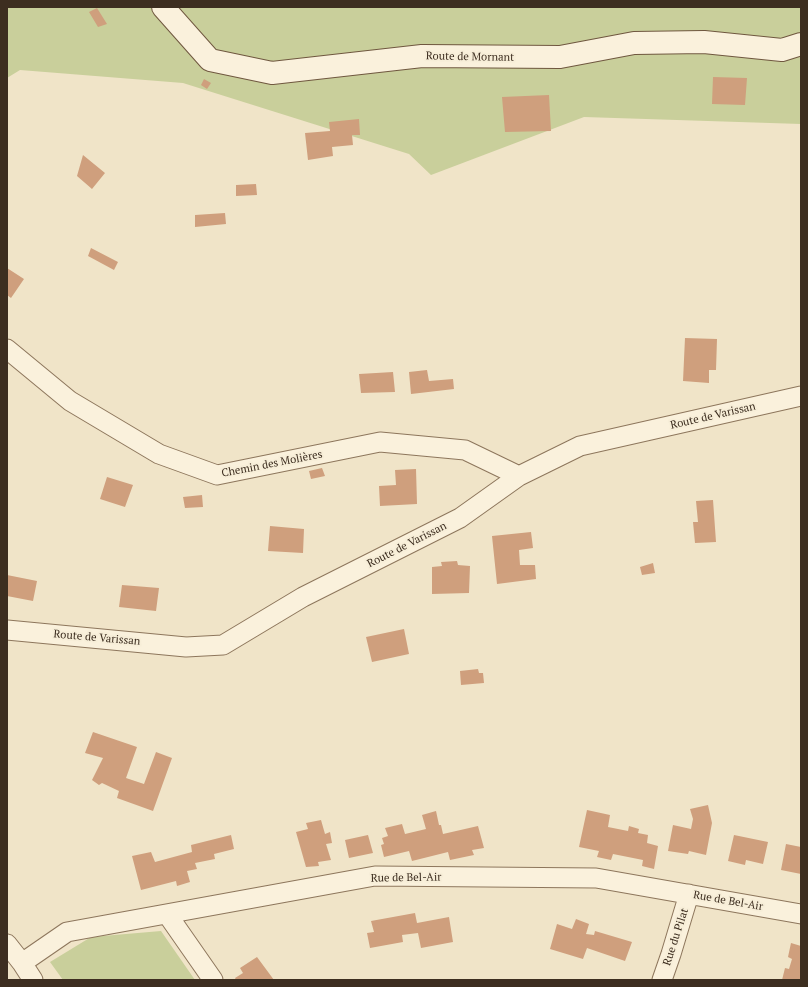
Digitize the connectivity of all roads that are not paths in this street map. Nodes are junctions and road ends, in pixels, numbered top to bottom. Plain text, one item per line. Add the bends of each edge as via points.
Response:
1 (163, 7) edge
2 (801, 44) edge
3 (7, 348) edge
4 (801, 396) edge
5 (520, 476) junction
6 (7, 630) edge
7 (689, 894) junction
8 (167, 914) junction
9 (801, 914) edge
10 (7, 944) edge
11 (29, 975) edge
12 (213, 980) edge
13 (662, 980) edge

1 - 2 main road, Route de Mornant via 210,60 272,73 422,56 560,58 634,43 704,42 782,50
3 - 5 street, Chemin des Molières via 70,401 159,454 217,475 380,442 465,450
4 - 5 street, Route de Varissan via 580,446
5 - 6 street, Route de Varissan via 460,518 303,597 223,645 186,647
7 - 8 street, Rue de Bel-Air via 596,878 375,876
7 - 9 street, Rue de Bel-Air
7 - 13 street, Rue du Pilat
8 - 11 street, Rue de Bel-Air via 67,932
8 - 12 street
10 - 11 street

